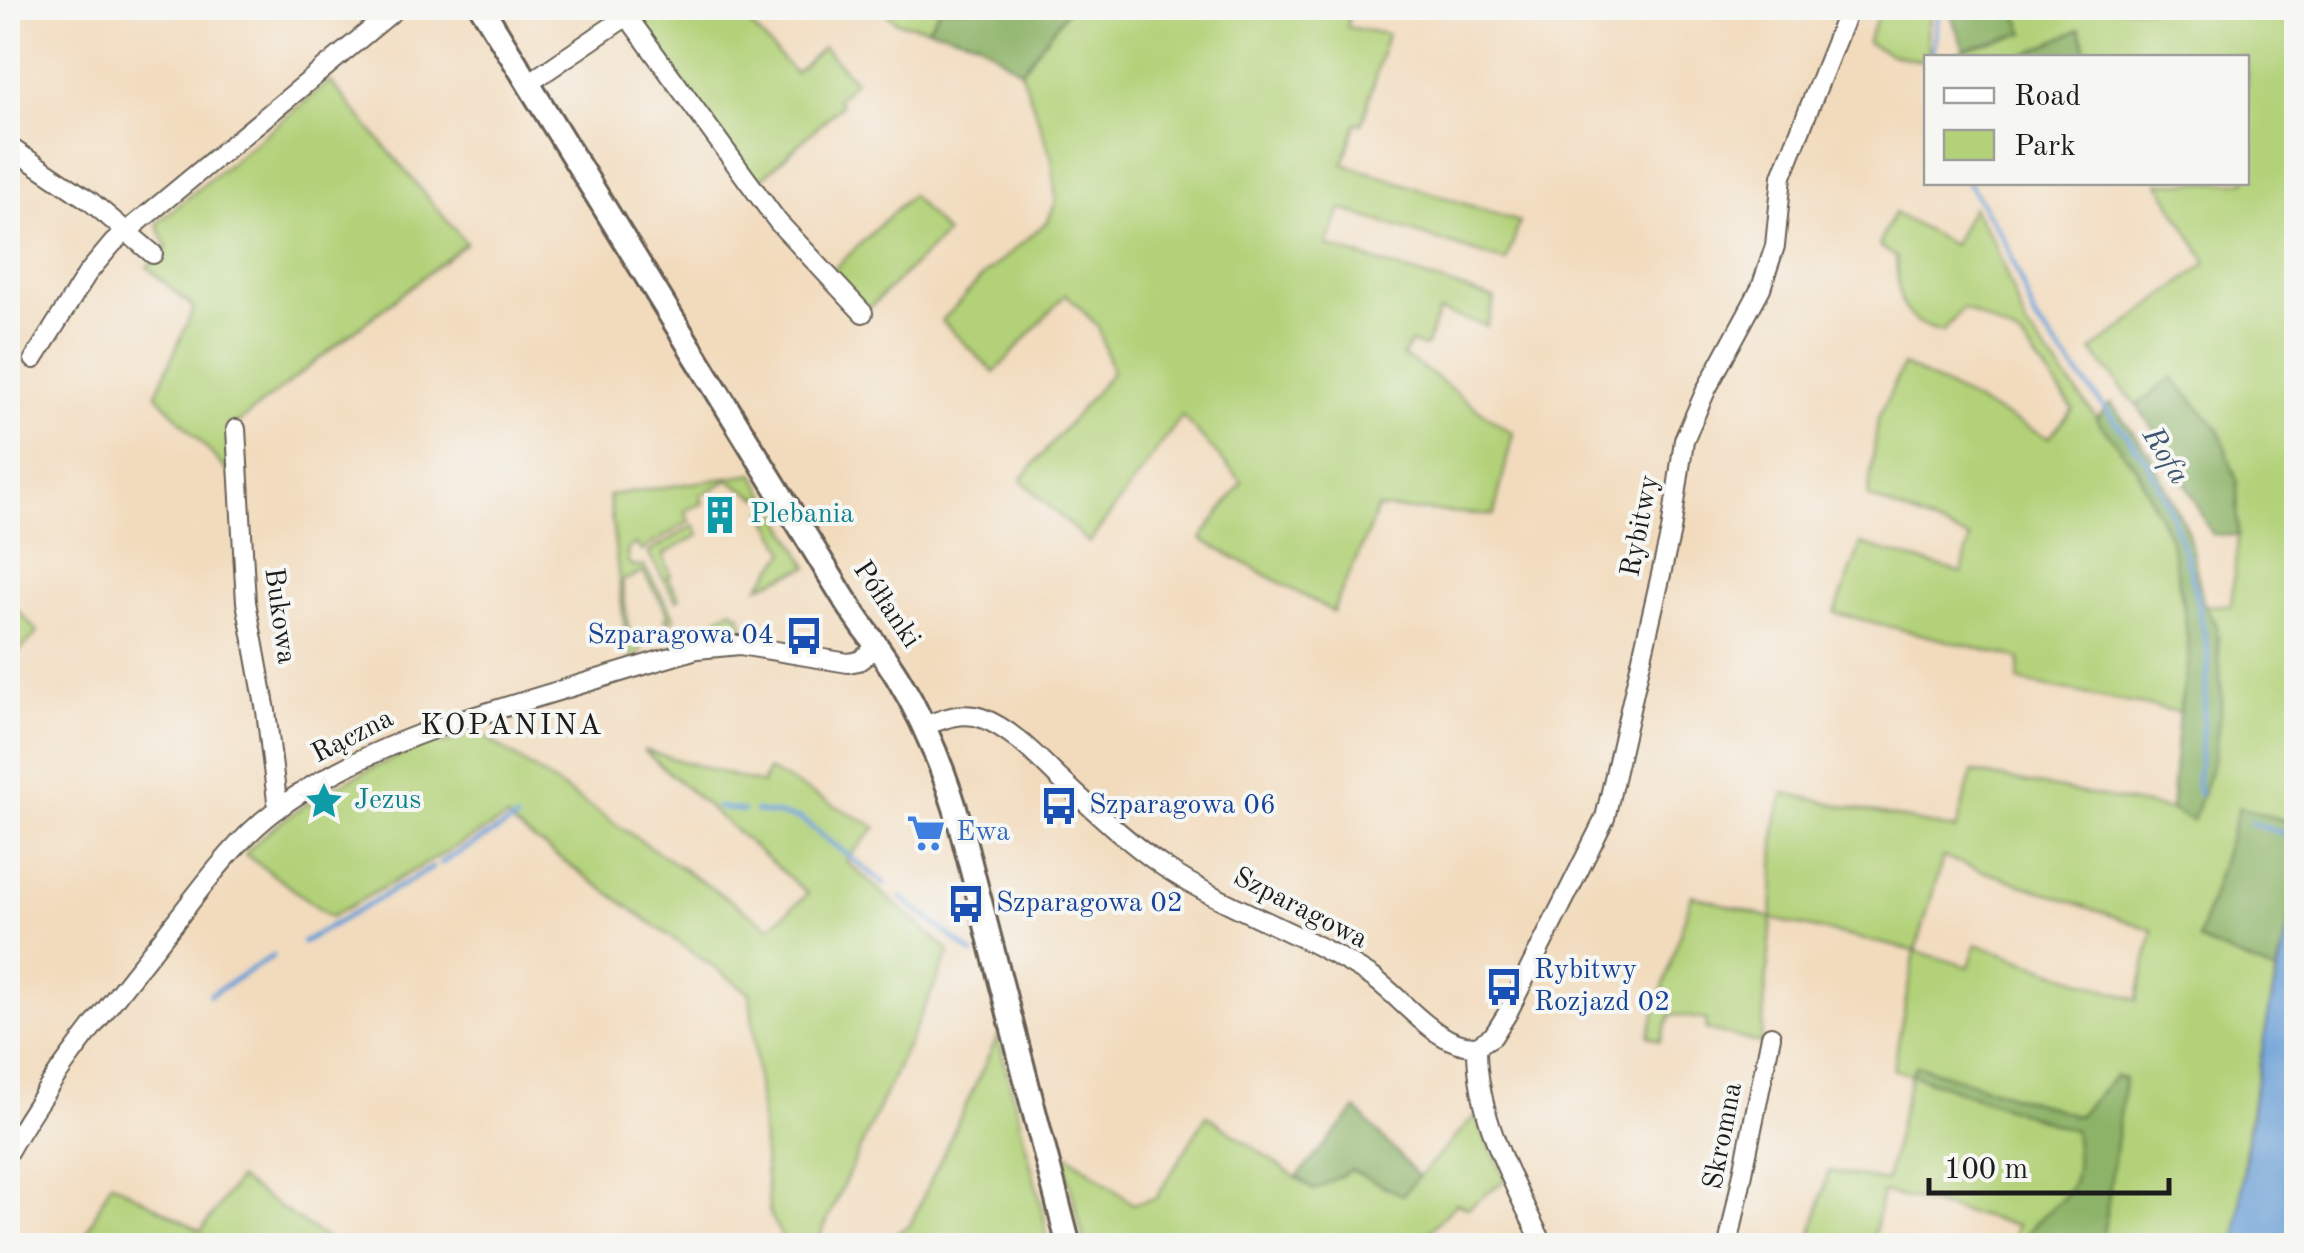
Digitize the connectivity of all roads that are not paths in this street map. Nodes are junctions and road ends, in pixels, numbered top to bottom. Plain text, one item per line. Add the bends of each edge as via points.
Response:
1 (397, 8) edge
2 (482, 8) edge
3 (1848, 8) edge
4 (529, 83) junction
5 (8, 146) edge
6 (126, 230) junction
7 (153, 254) dead end
8 (863, 313) dead end
9 (34, 360) dead end
10 (236, 429) dead end
11 (877, 647) junction
12 (924, 726) junction
13 (278, 808) junction
14 (1771, 1036) dead end
15 (1477, 1046) junction
16 (8, 1152) edge
17 (1069, 1246) edge
18 (1544, 1246) edge
19 (1728, 1246) edge

1 - 6 street
2 - 4 street, Półłanki
3 - 15 street, Rybitwy via 1782,176 1775,246 1761,288 1684,440 1605,818 1508,1014
4 - 8 street via 627,16 778,222
4 - 11 street, Półłanki
5 - 6 street
6 - 7 street
6 - 9 street via 94,264
10 - 13 street, Bukowa via 248,616
11 - 12 street, Półłanki
11 - 13 street, Rączna via 848,663 740,645 697,650 398,742
12 - 15 street, Szparagowa via 959,715 986,720 1164,866 1356,967 1446,1038
12 - 17 street, Półłanki via 958,815
13 - 16 street, Rączna via 190,902
14 - 19 street, Skromna
15 - 18 street via 1484,1108

